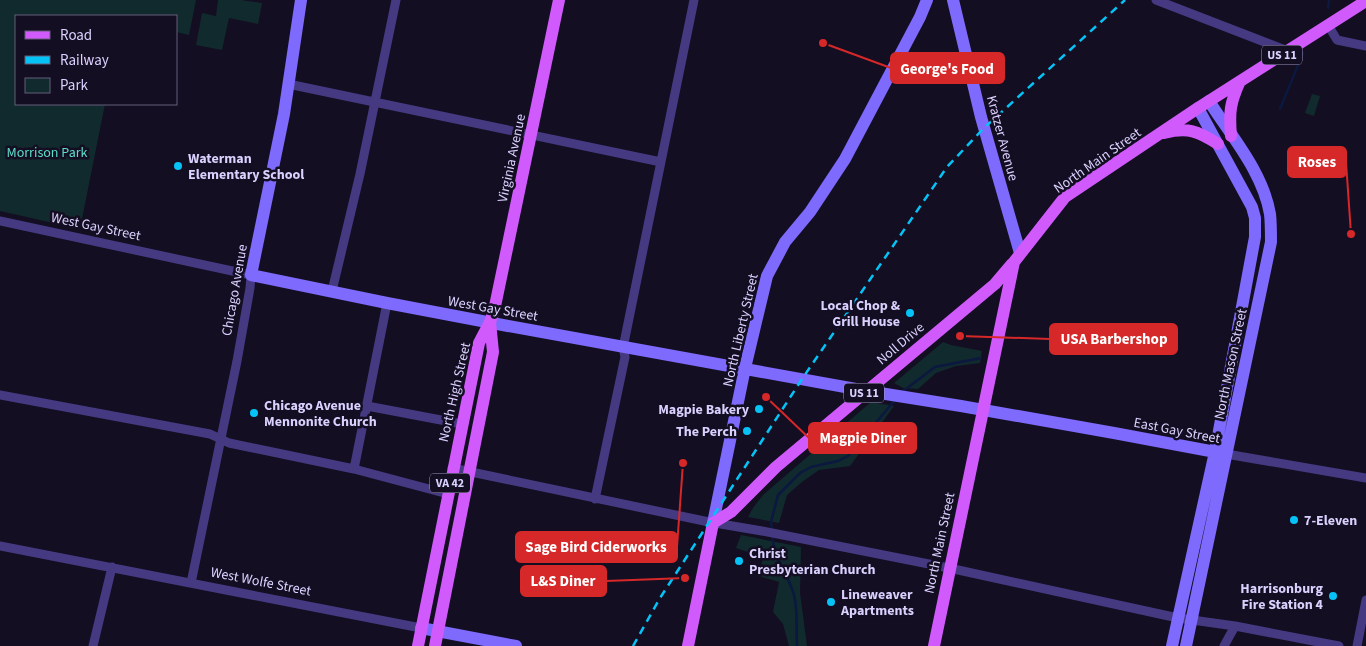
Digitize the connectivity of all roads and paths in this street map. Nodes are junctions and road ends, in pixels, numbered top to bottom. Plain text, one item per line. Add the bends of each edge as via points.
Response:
1 (301, 0) edge
2 (396, 0) edge
3 (559, 0) edge
4 (694, 0) edge
5 (927, 0) edge
6 (954, 0) edge
7 (1156, 0) edge
8 (1366, 1) edge
9 (1328, 25) junction
10 (1366, 46) edge
11 (1288, 50) junction
12 (1240, 81) junction
13 (288, 84) junction
14 (374, 102) junction
15 (1203, 105) junction
16 (1159, 134) junction
17 (532, 135) junction
18 (1231, 136) junction
19 (1218, 144) junction
20 (661, 162) junction
21 (0, 221) edge
22 (1017, 258) junction
23 (251, 275) junction
24 (332, 291) junction
25 (387, 303) junction
26 (490, 322) junction
27 (623, 347) junction
28 (745, 368) junction
29 (867, 391) junction
30 (0, 395) edge
31 (367, 406) junction
32 (982, 410) junction
33 (462, 424) junction
34 (221, 439) junction
35 (1221, 453) junction
36 (452, 468) junction
37 (354, 470) junction
38 (469, 472) junction
39 (1366, 478) edge
40 (448, 494) junction
41 (595, 499) junction
42 (714, 523) junction
43 (0, 546) edge
44 (112, 567) junction
45 (949, 568) junction
46 (191, 583) junction
47 (1366, 600) edge
48 (1178, 618) junction
49 (1192, 620) junction
50 (1235, 626) junction
51 (421, 628) junction
52 (437, 631) junction
53 (1314, 644) edge
54 (93, 646) edge
55 (418, 646) edge
56 (434, 646) edge
57 (516, 646) edge
58 (688, 646) edge
59 (934, 646) edge
60 (1172, 646) edge
61 (1186, 646) edge
62 (1224, 646) edge
63 (1339, 646) edge
64 (1357, 646) edge

1 - 13 street, Chicago Avenue
2 - 14 street
3 - 17 main road, Virginia Avenue / VA 42
4 - 20 street
5 - 28 street, North Liberty Street via 845,159 772,264
6 - 22 street, Kratzer Avenue
7 - 11 street
8 - 9 main road, North Main Street / US 11
9 - 10 street via 1337,40
9 - 11 main road, North Main Street / US 11
11 - 12 main road, North Main Street / US 11
12 - 15 main road, North Main Street / US 11
12 - 18 main road via 1230,108
13 - 14 street
13 - 23 street, Chicago Avenue
14 - 17 street
14 - 24 street
15 - 16 main road, North Main Street / US 11
15 - 18 street, North Mason Street
15 - 19 street, North Mason Street
16 - 19 main road via 1187,130
16 - 22 main road, North Main Street / US 11 via 1065,197
17 - 20 street
17 - 26 main road, Virginia Avenue / VA 42
18 - 35 street, North Mason Street via 1264,191 1270,215 1271,242
19 - 35 street, North Mason Street via 1255,218 1255,237
20 - 27 street
21 - 23 street, West Gay Street
22 - 29 main road, Noll Drive / US 11 via 995,284
22 - 32 main road, North Main Street / US 11
23 - 24 street, West Gay Street
23 - 34 street, Chicago Avenue
24 - 25 street, West Gay Street
25 - 26 street, West Gay Street
25 - 31 street
26 - 27 street, West Gay Street
26 - 33 main road, North High Street / VA 42 via 478,344
26 - 38 main road, North High Street / VA 42 via 493,352
27 - 28 street, West Gay Street
27 - 41 street via 625,357
28 - 29 street, West Gay Street
28 - 42 street, North Liberty Street
29 - 32 street, West Gay Street
29 - 42 main road, Noll Drive / US 11 via 776,467 731,512
30 - 34 street via 210,434
31 - 33 street
31 - 37 street
32 - 35 street, East Gay Street
32 - 45 main road, North Main Street / US 11
33 - 36 main road, North High Street / VA 42
34 - 37 street
34 - 46 street, Chicago Avenue
35 - 39 street, East Gay Street
35 - 48 street, North Mason Street
35 - 49 street, North Mason Street
36 - 38 street
36 - 40 main road, North High Street / VA 42
37 - 40 street
38 - 41 street
38 - 52 main road, North High Street / VA 42
40 - 51 main road, North High Street / VA 42
41 - 42 street
42 - 45 street
42 - 58 main road, North Liberty Street
43 - 44 street, West Wolfe Street
44 - 46 street, West Wolfe Street
44 - 54 street
45 - 48 street
45 - 59 main road, North Main Street / US 11
46 - 51 street, West Wolfe Street
47 - 64 street
48 - 49 street
48 - 60 street, North Mason Street
49 - 50 street
49 - 61 street, North Mason Street
50 - 53 street
50 - 62 street
51 - 52 street, West Wolfe Street
51 - 55 main road, North High Street / VA 42
52 - 56 main road, North High Street / VA 42
52 - 57 street, West Wolfe Street
53 - 63 street

